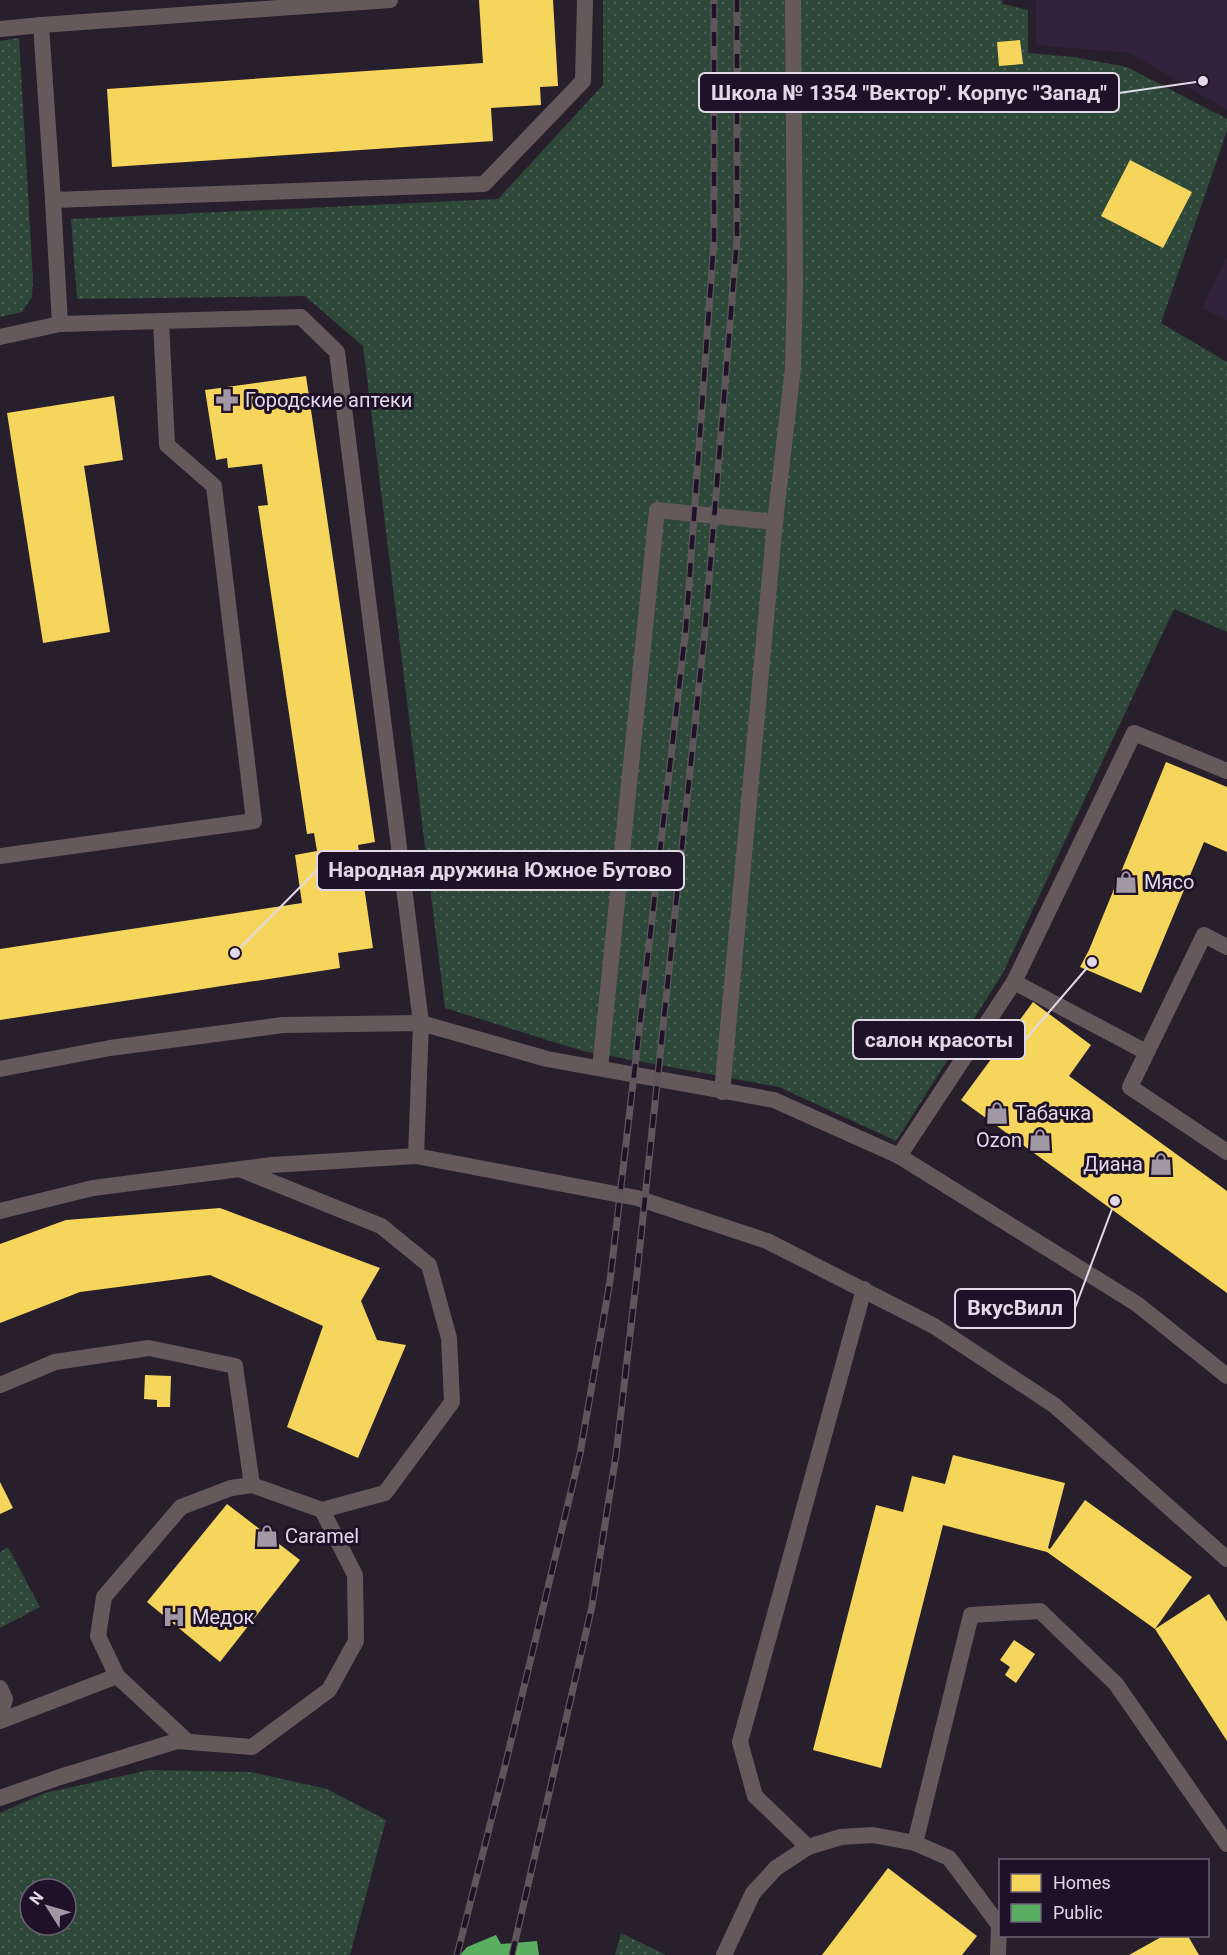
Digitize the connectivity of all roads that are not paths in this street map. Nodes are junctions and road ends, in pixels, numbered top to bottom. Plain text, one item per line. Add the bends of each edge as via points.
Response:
1 (390, 0) edge
2 (585, 0) edge
3 (793, 0) edge
4 (41, 25) junction
5 (0, 29) edge
6 (53, 200) junction
7 (161, 321) junction
8 (60, 324) junction
9 (0, 337) edge
10 (775, 522) junction
11 (1227, 771) edge
12 (0, 856) edge
13 (1227, 947) edge
14 (1014, 982) junction
15 (421, 1023) junction
16 (1146, 1052) junction
17 (600, 1068) junction
18 (0, 1069) edge
19 (722, 1092) junction
20 (1227, 1152) edge
21 (416, 1156) junction
22 (899, 1156) junction
23 (239, 1169) junction
24 (0, 1211) edge
25 (864, 1289) junction
26 (1227, 1376) edge
27 (0, 1385) edge
28 (252, 1485) junction
29 (322, 1510) junction
30 (1227, 1559) edge
31 (117, 1676) junction
32 (0, 1688) edge
33 (0, 1716) edge
34 (0, 1721) edge
35 (188, 1742) junction
36 (0, 1798) edge
37 (915, 1843) junction
38 (1227, 1844) edge
39 (808, 1847) junction
40 (724, 1955) edge
41 (998, 1955) edge

1 - 4 lane
2 - 6 lane via 583,81 484,184
3 - 10 lane via 793,368
4 - 5 lane
4 - 6 lane
6 - 8 lane
7 - 8 lane
7 - 12 lane via 167,446 214,486 254,821
7 - 15 lane via 301,317 337,351
8 - 9 lane
10 - 17 lane via 657,510
10 - 19 lane
11 - 14 lane via 1134,733
13 - 16 lane via 1204,935
14 - 16 lane
14 - 22 lane
15 - 17 lane via 547,1059
15 - 18 lane via 284,1025 110,1048
15 - 21 lane
16 - 20 lane via 1130,1088
17 - 19 lane
19 - 22 lane via 774,1100
21 - 23 lane
21 - 25 lane via 637,1198 767,1241
22 - 26 lane via 1137,1304
23 - 24 lane via 93,1188
23 - 29 lane via 381,1226 421,1258 429,1265 449,1338 452,1402 385,1493
25 - 30 lane via 934,1326 1054,1405
25 - 39 lane via 740,1742 755,1796
27 - 28 lane via 55,1362 149,1348 235,1366
28 - 29 lane
28 - 31 lane via 231,1488 182,1507 104,1597 98,1636
29 - 35 lane via 355,1575 356,1641 329,1690 252,1747
31 - 34 lane
31 - 35 lane
32 - 33 lane via 5,1699
35 - 36 lane via 177,1741
37 - 38 lane via 971,1615 1040,1611 1116,1684
37 - 39 lane via 873,1835 841,1837
37 - 41 lane via 949,1858 983,1903 999,1925
39 - 40 lane via 776,1869 753,1893

